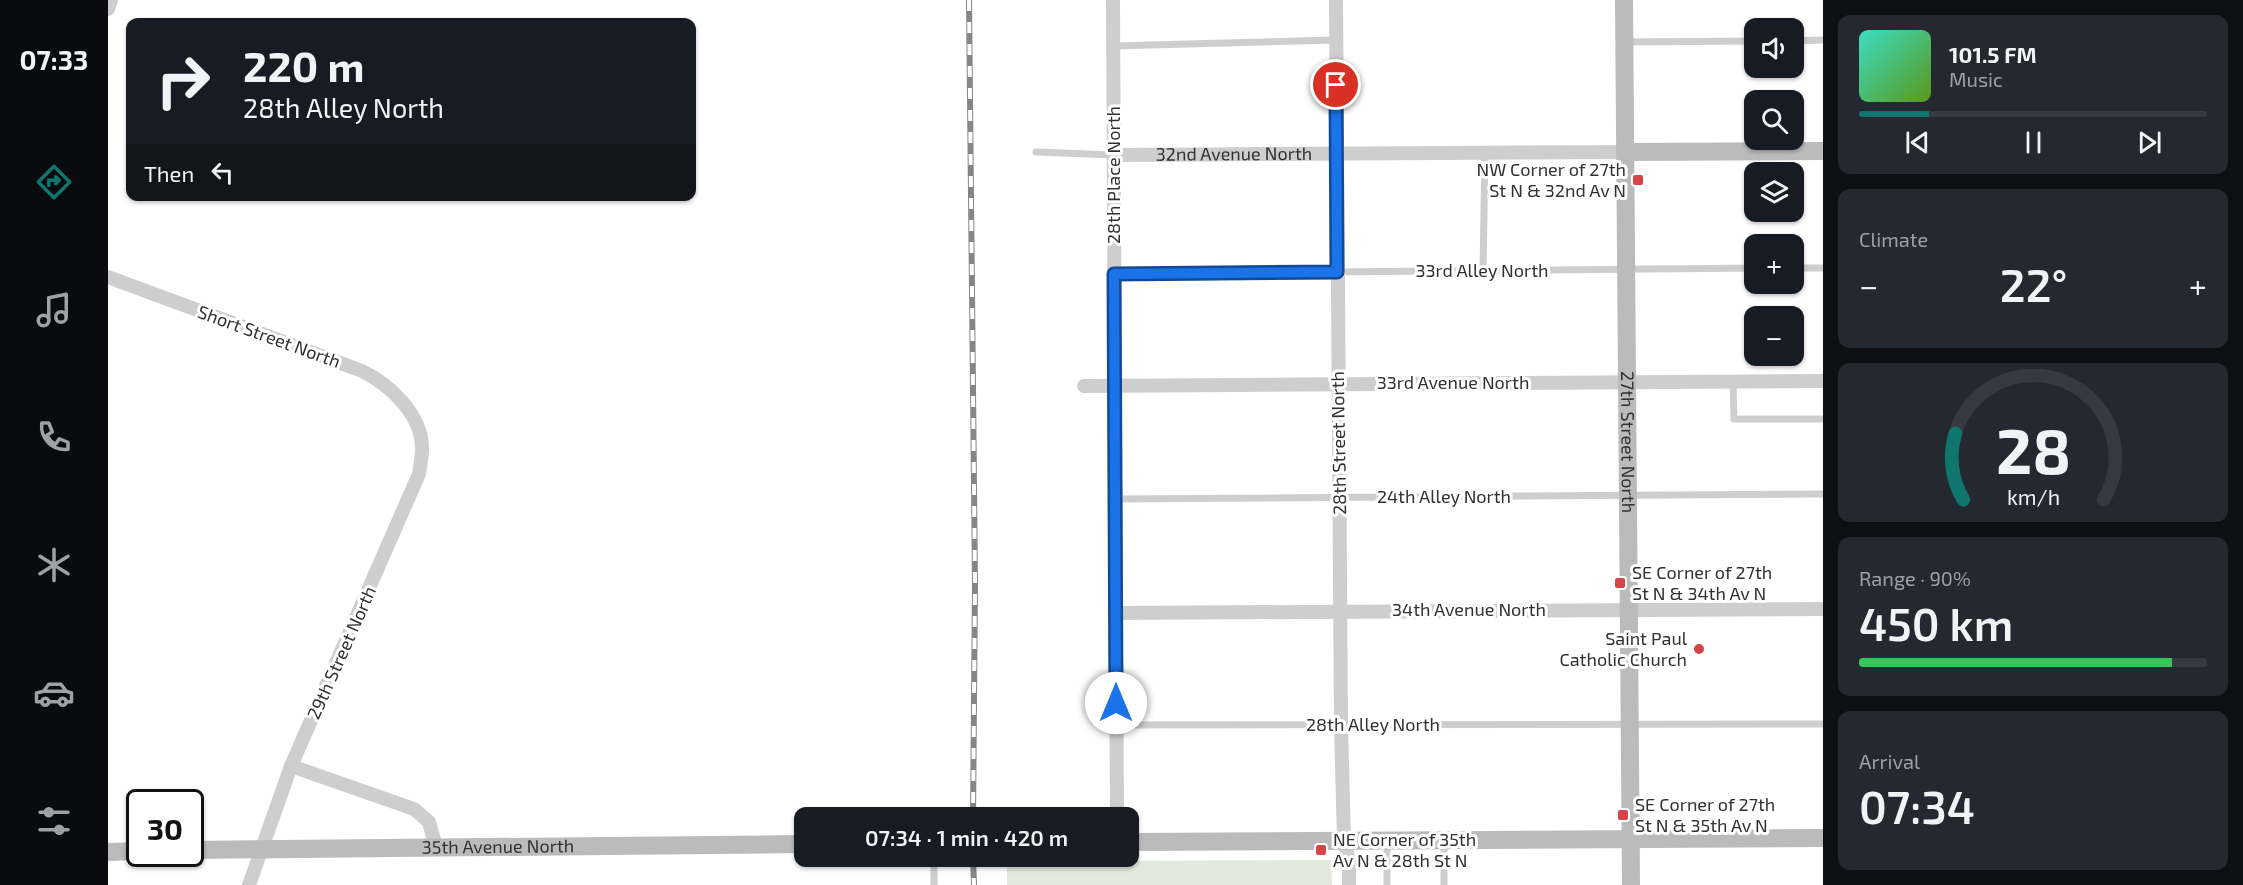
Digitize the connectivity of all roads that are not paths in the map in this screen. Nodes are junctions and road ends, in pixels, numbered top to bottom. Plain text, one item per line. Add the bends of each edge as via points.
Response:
1 (111, 0) edge
2 (1113, 0) edge
3 (1336, 0) edge
4 (1624, 0) edge
5 (108, 9) edge
6 (1336, 40) junction
7 (1804, 40) edge
8 (1823, 40) edge
9 (1744, 41) edge
10 (1624, 42) junction
11 (1113, 46) junction
12 (1823, 151) edge
13 (1036, 152) dead end
14 (1625, 152) junction
15 (1336, 153) junction
16 (1485, 153) junction
17 (1114, 155) junction
18 (1744, 268) edge
19 (1804, 268) edge
20 (1823, 268) edge
21 (1626, 269) junction
22 (1483, 271) junction
23 (1337, 272) junction
24 (1114, 274) junction
25 (108, 277) edge
26 (1733, 381) junction
27 (1823, 381) edge
28 (1627, 382) junction
29 (1339, 384) junction
30 (1115, 385) junction
31 (1084, 386) dead end
32 (1823, 419) edge
33 (416, 420) joint
34 (1823, 494) edge
35 (1628, 496) junction
36 (1340, 498) junction
37 (1115, 499) junction
38 (1629, 609) junction
39 (1823, 609) edge
40 (1342, 611) junction
41 (1116, 613) junction
42 (1823, 724) edge
43 (1116, 725) junction
44 (1341, 725) junction
45 (1630, 725) junction
46 (291, 766) junction
47 (1117, 807) edge
48 (1631, 838) junction
49 (1823, 838) edge
50 (1444, 839) junction
51 (1344, 840) junction
52 (1387, 840) junction
53 (1139, 842) edge
54 (794, 844) edge
55 (436, 847) junction
56 (263, 848) junction
57 (204, 850) edge
58 (126, 851) edge
59 (108, 852) edge
60 (933, 867) edge
61 (249, 885) edge
62 (934, 885) edge
63 (1349, 885) edge
64 (1387, 885) edge
65 (1444, 885) edge
66 (1631, 885) edge

1 - 5 street
2 - 11 street, 28th Place North
3 - 6 street, 28th Street North
4 - 10 street, 27th Street North
6 - 11 lane
6 - 15 street, 28th Street North
7 - 8 lane
9 - 10 lane
10 - 14 street, 27th Street North
11 - 17 street, 28th Place North
12 - 14 street, 32nd Avenue North
13 - 17 lane
14 - 16 street, 32nd Avenue North
14 - 21 street, 27th Street North
15 - 16 street, 32nd Avenue North
15 - 17 street, 32nd Avenue North
15 - 23 street, 28th Street North
16 - 22 lane
17 - 24 street, 28th Place North
18 - 21 lane, 33rd Alley North
19 - 20 lane
21 - 22 lane, 33rd Alley North
21 - 28 street, 27th Street North
22 - 23 lane, 33rd Alley North
23 - 24 lane
23 - 29 street, 28th Street North
24 - 30 street, 28th Place North
25 - 33 street, Short Street North via 362,371 388,388
26 - 27 street, 33rd Avenue North
26 - 28 street, 33rd Avenue North
26 - 32 lane via 1734,419
28 - 29 street, 33rd Avenue North
28 - 35 street, 27th Street North
29 - 30 street, 33rd Avenue North
29 - 36 street, 28th Street North
30 - 31 street, 33rd Avenue North
30 - 37 street, 28th Place North
33 - 46 street, 29th Street North via 423,448 419,474
34 - 35 lane
35 - 36 lane, 24th Alley North
35 - 38 street, 27th Street North
36 - 37 lane, 24th Alley North
36 - 40 street, 28th Street North
37 - 41 street, 28th Place North
38 - 39 street, 34th Avenue North
38 - 40 street, 34th Avenue North
38 - 45 street, 27th Street North
40 - 41 street, 34th Avenue North
40 - 44 street, 28th Street North
41 - 43 street, 28th Place North
42 - 45 lane, 28th Alley North
43 - 44 lane, 28th Alley North
43 - 47 street, 28th Place North
44 - 45 lane, 28th Alley North
44 - 51 street, 28th Street North
45 - 48 street, 27th Street North
46 - 55 street via 414,809 429,822
46 - 56 street, 29th Street North
48 - 49 street
48 - 50 street
48 - 66 street, 27th Street North
50 - 52 street
50 - 65 lane
51 - 52 street
51 - 53 street
51 - 63 street, 28th Street North
52 - 64 lane
54 - 55 street, 35th Avenue North
55 - 56 street, 35th Avenue North
56 - 57 street, 35th Avenue North
56 - 61 street, 29th Street North
58 - 59 street
60 - 62 lane

